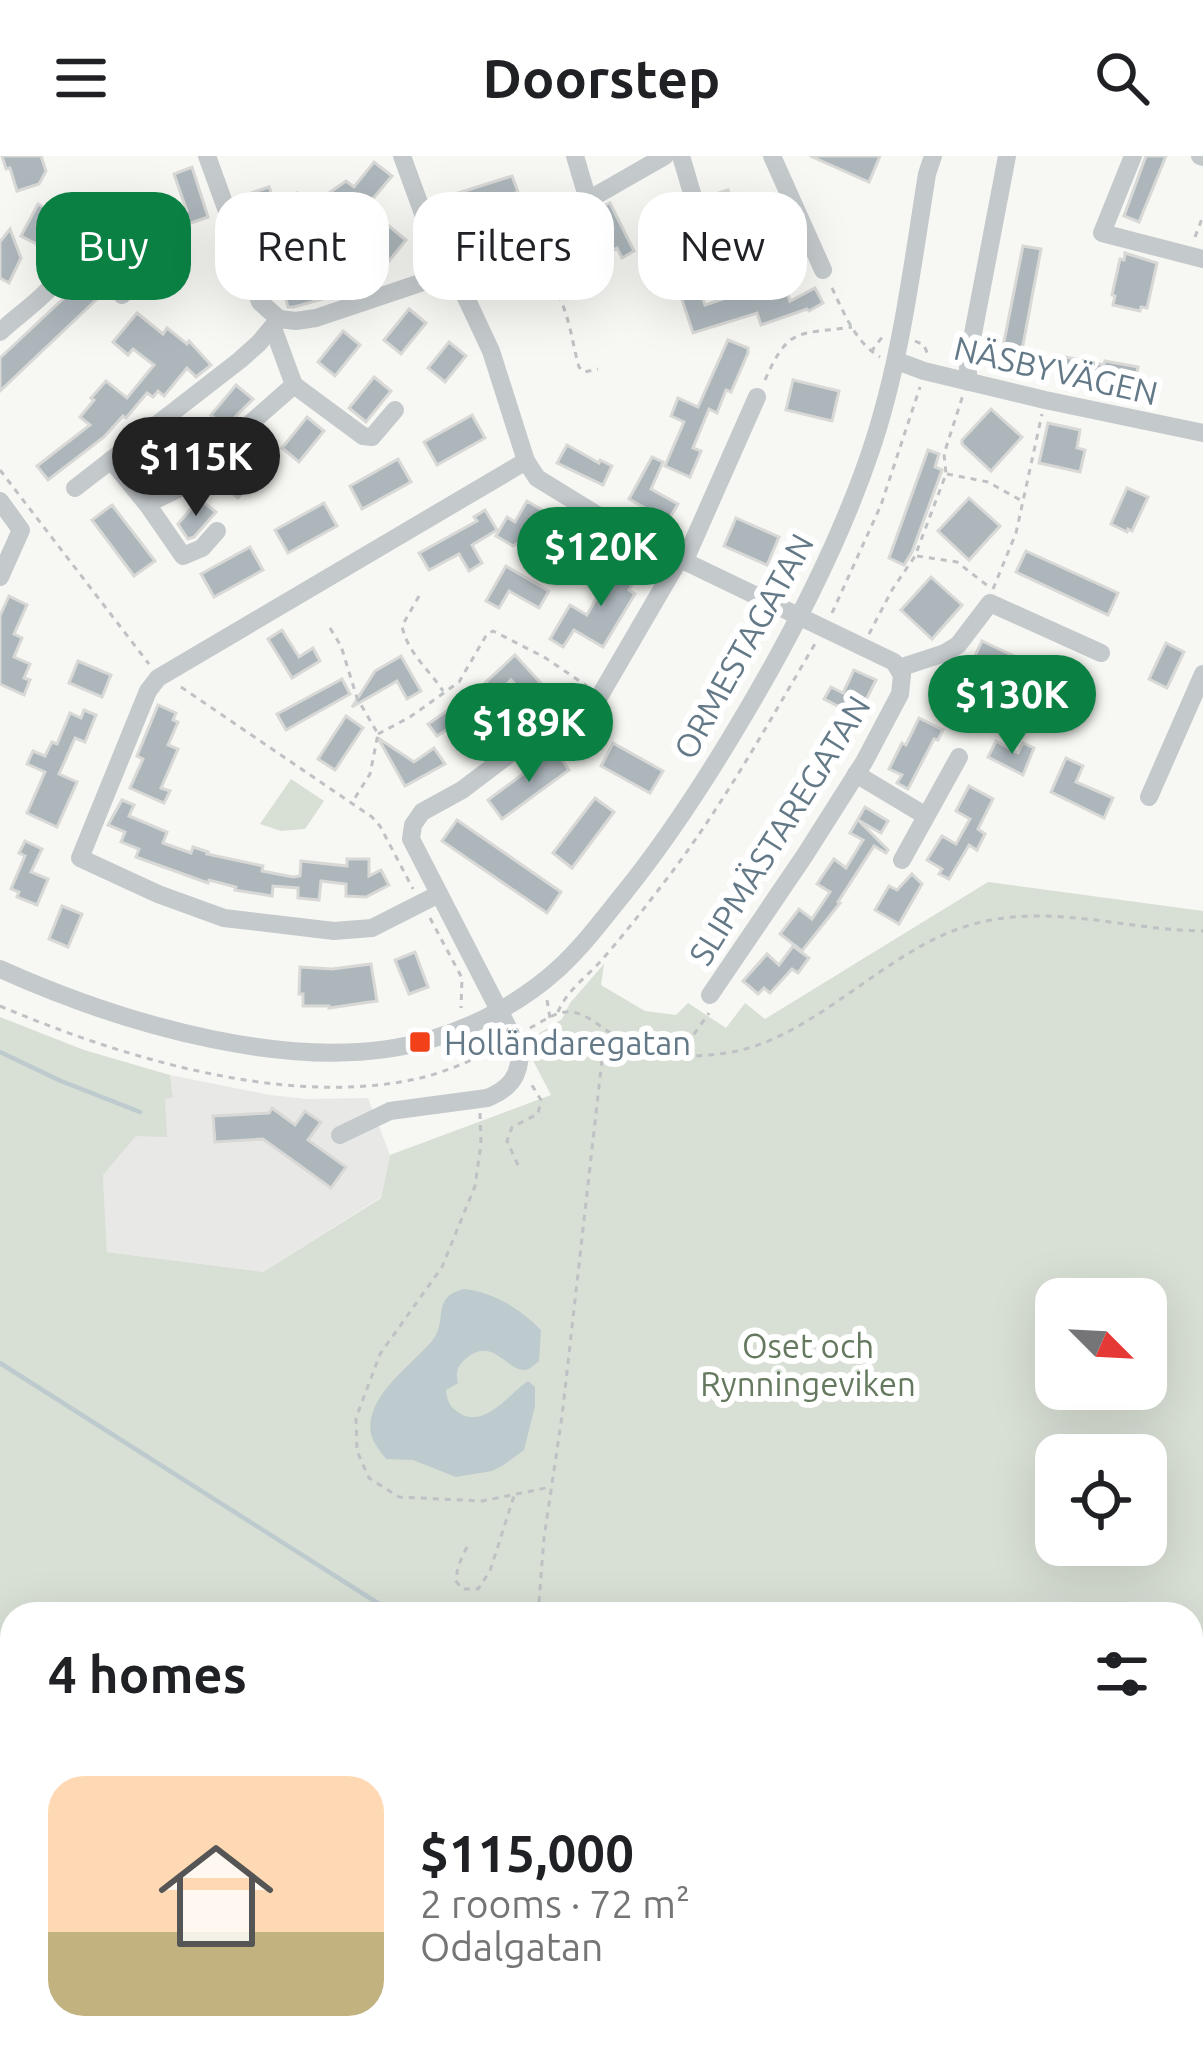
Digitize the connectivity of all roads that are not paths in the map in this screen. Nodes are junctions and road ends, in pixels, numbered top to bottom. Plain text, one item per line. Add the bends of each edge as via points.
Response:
1 (207, 156) edge
2 (403, 156) edge
3 (575, 156) edge
4 (664, 156) edge
5 (681, 156) edge
6 (772, 156) edge
7 (933, 156) edge
8 (1007, 156) edge
9 (1133, 156) edge
10 (416, 192) edge
11 (586, 192) edge
12 (602, 192) edge
13 (692, 192) edge
14 (1195, 257) edge
15 (823, 270) road end
16 (413, 284) edge
17 (36, 299) edge
18 (467, 300) edge
19 (276, 324) junction
20 (0, 332) edge
21 (891, 360) junction
22 (968, 382) junction
23 (294, 385) junction
24 (757, 397) road end
25 (395, 410) dead end
26 (1203, 433) edge
27 (112, 460) junction
28 (526, 460) junction
29 (74, 488) dead end
30 (0, 501) edge
31 (147, 504) junction
32 (217, 531) dead end
33 (682, 560) junction
34 (0, 577) edge
35 (799, 616) junction
36 (1101, 653) dead end
37 (899, 668) junction
38 (1203, 674) edge
39 (959, 757) dead end
40 (856, 774) junction
41 (1149, 797) dead end
42 (926, 816) junction
43 (902, 860) dead end
44 (430, 898) junction
45 (0, 969) edge
46 (710, 995) road end
47 (497, 1011) junction
48 (340, 1136) dead end

1 - 19 street via 260,302
2 - 10 street
3 - 11 street
4 - 12 street
5 - 13 street
6 - 15 street
7 - 21 street, ORMESTAGATAN
8 - 22 street
9 - 14 street via 1102,233
16 - 19 street
17 - 20 street
18 - 28 street
19 - 23 street
19 - 27 street
21 - 22 street, NÄSBYVÄGEN
21 - 35 street, ORMESTAGATAN via 853,500
22 - 26 street, NÄSBYVÄGEN
23 - 25 street via 363,436 372,437
23 - 31 street via 187,485
24 - 33 street
27 - 29 street
27 - 31 street
28 - 33 street, SLIPMÄSTAREGATAN via 537,478
28 - 44 street via 162,675 148,691 80,858 224,917 338,931 372,928
30 - 34 street via 21,530
31 - 32 street via 183,556
33 - 35 street, SLIPMÄSTAREGATAN
33 - 44 street via 595,704 540,731 413,824
35 - 37 street, SLIPMÄSTAREGATAN
35 - 47 street, ORMESTAGATAN via 647,865 559,968
36 - 37 street via 991,597 958,645
37 - 40 street, SLIPMÄSTAREGATAN via 900,694
38 - 41 street
39 - 42 street
40 - 42 street
40 - 46 street, SLIPMÄSTAREGATAN
42 - 43 street
44 - 47 street
45 - 47 street, ORMESTAGATAN via 180,1031 301,1052 392,1049
47 - 48 street via 520,1051 511,1084 500,1093 390,1111

